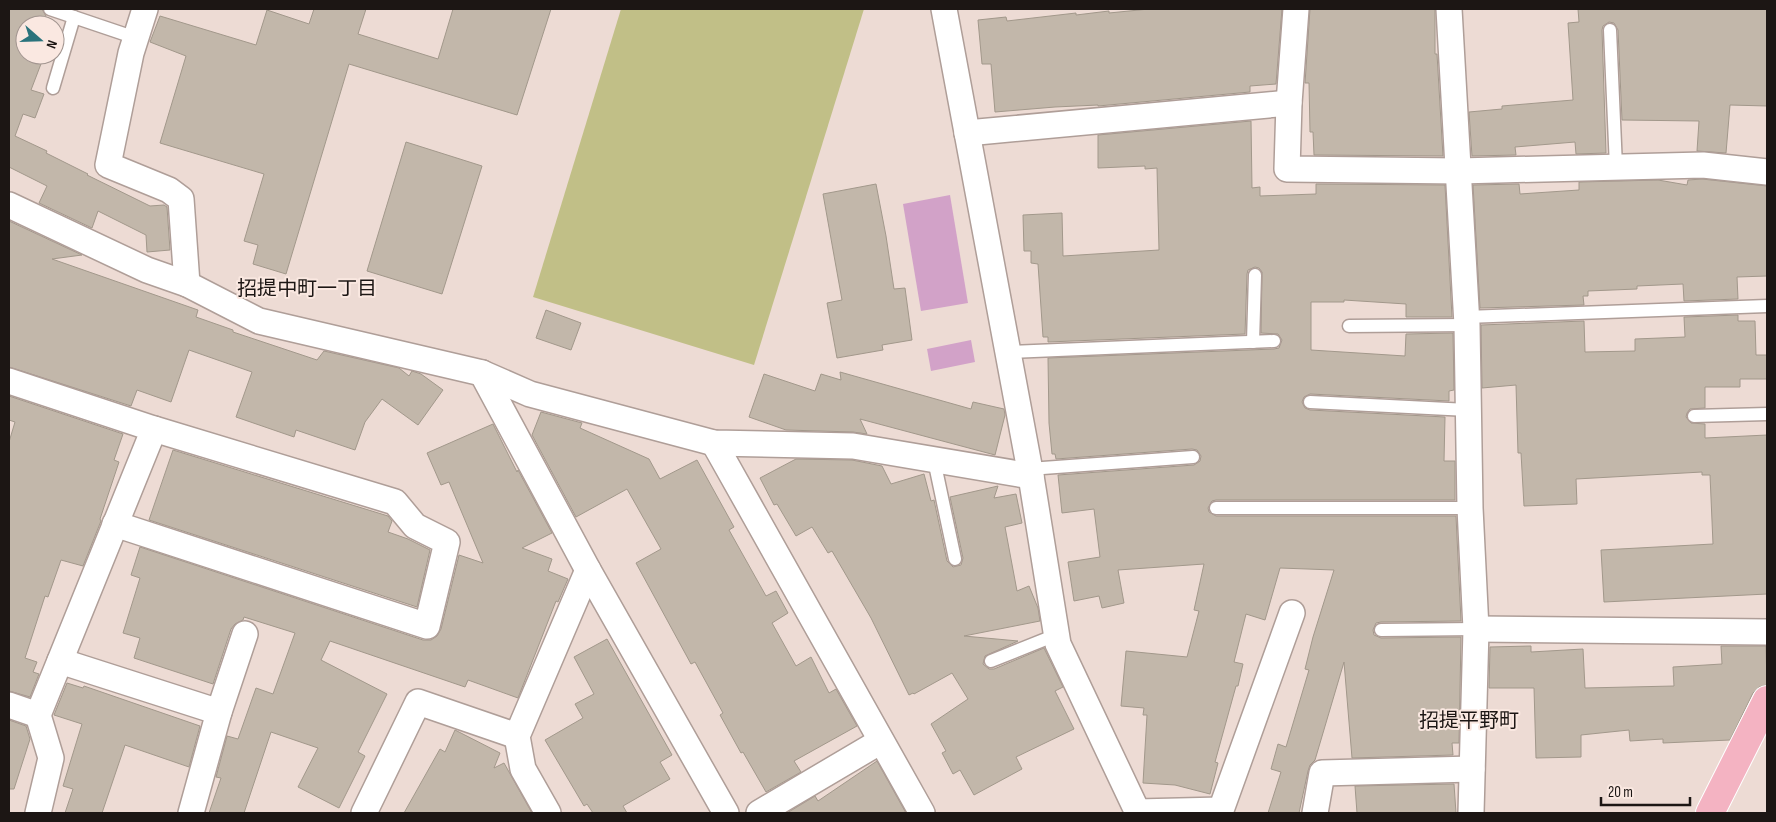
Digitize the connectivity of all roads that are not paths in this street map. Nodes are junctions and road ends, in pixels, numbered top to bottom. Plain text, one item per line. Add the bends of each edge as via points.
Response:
1 (50, 9) edge
2 (145, 9) edge
3 (945, 9) edge
4 (1296, 9) edge
5 (1449, 9) edge
6 (74, 17) junction
7 (1610, 30) dead end
8 (136, 38) junction
9 (53, 88) dead end
10 (1289, 103) junction
11 (967, 133) junction
12 (1616, 167) junction
13 (1459, 171) junction
14 (1767, 172) edge
15 (9, 205) edge
16 (1256, 275) dead end
17 (187, 284) junction
18 (1767, 306) edge
19 (1467, 321) junction
20 (1349, 326) dead end
21 (1274, 341) dead end
22 (1253, 342) junction
23 (1008, 352) junction
24 (482, 373) junction
25 (9, 381) edge
26 (1310, 402) dead end
27 (1468, 410) junction
28 (1767, 414) edge
29 (1694, 416) dead end
30 (154, 429) junction
31 (714, 443) junction
32 (1194, 457) dead end
33 (934, 460) junction
34 (1030, 473) junction
35 (1216, 508) dead end
36 (1470, 508) junction
37 (115, 524) junction
38 (956, 559) dead end
39 (588, 570) junction
40 (1292, 613) dead end
41 (1476, 629) junction
42 (1381, 630) dead end
43 (1767, 632) edge
44 (245, 634) dead end
45 (1056, 635) junction
46 (60, 661) junction
47 (991, 661) dead end
48 (1767, 700) edge
49 (9, 705) edge
50 (219, 712) junction
51 (38, 715) junction
52 (517, 736) junction
53 (881, 741) junction
54 (1472, 769) junction
55 (1138, 812) edge
56 (38, 813) edge
57 (191, 813) edge
58 (364, 813) edge
59 (548, 813) edge
60 (726, 813) edge
61 (759, 813) edge
62 (922, 813) edge
63 (1315, 813) edge
64 (1471, 813) edge
65 (1710, 813) edge

1 - 6 lane
2 - 8 street
3 - 11 street
4 - 10 street
5 - 13 street
6 - 8 lane
6 - 9 lane
7 - 12 lane
8 - 17 street via 108,165 169,190 182,199
10 - 11 street
10 - 13 street via 1287,169
11 - 23 street
12 - 13 street
12 - 14 street via 1703,165
13 - 19 street
15 - 17 street via 147,270
16 - 22 lane
17 - 24 street via 259,321
18 - 19 lane
19 - 20 lane
19 - 27 street
21 - 22 lane
22 - 23 lane
23 - 34 street
24 - 31 street via 530,394
24 - 39 street
25 - 30 street
26 - 27 lane
27 - 36 street
28 - 29 lane
30 - 37 street
30 - 37 street via 395,502 415,526 447,542 427,626
31 - 33 street via 853,446
31 - 53 street
32 - 34 lane
33 - 34 street
33 - 38 lane
34 - 45 street
35 - 36 lane
36 - 41 street
37 - 46 street
39 - 52 street
39 - 60 street
40 - 55 street via 1221,810
41 - 42 lane
41 - 43 street
41 - 54 street
44 - 50 street
45 - 47 lane
45 - 55 street
46 - 50 street
46 - 51 street
48 - 65 main road
49 - 51 street
50 - 57 street
51 - 56 street via 51,758
52 - 58 street via 418,702
52 - 59 street via 523,769
53 - 61 street
53 - 62 street
54 - 63 street via 1322,773
54 - 64 street

